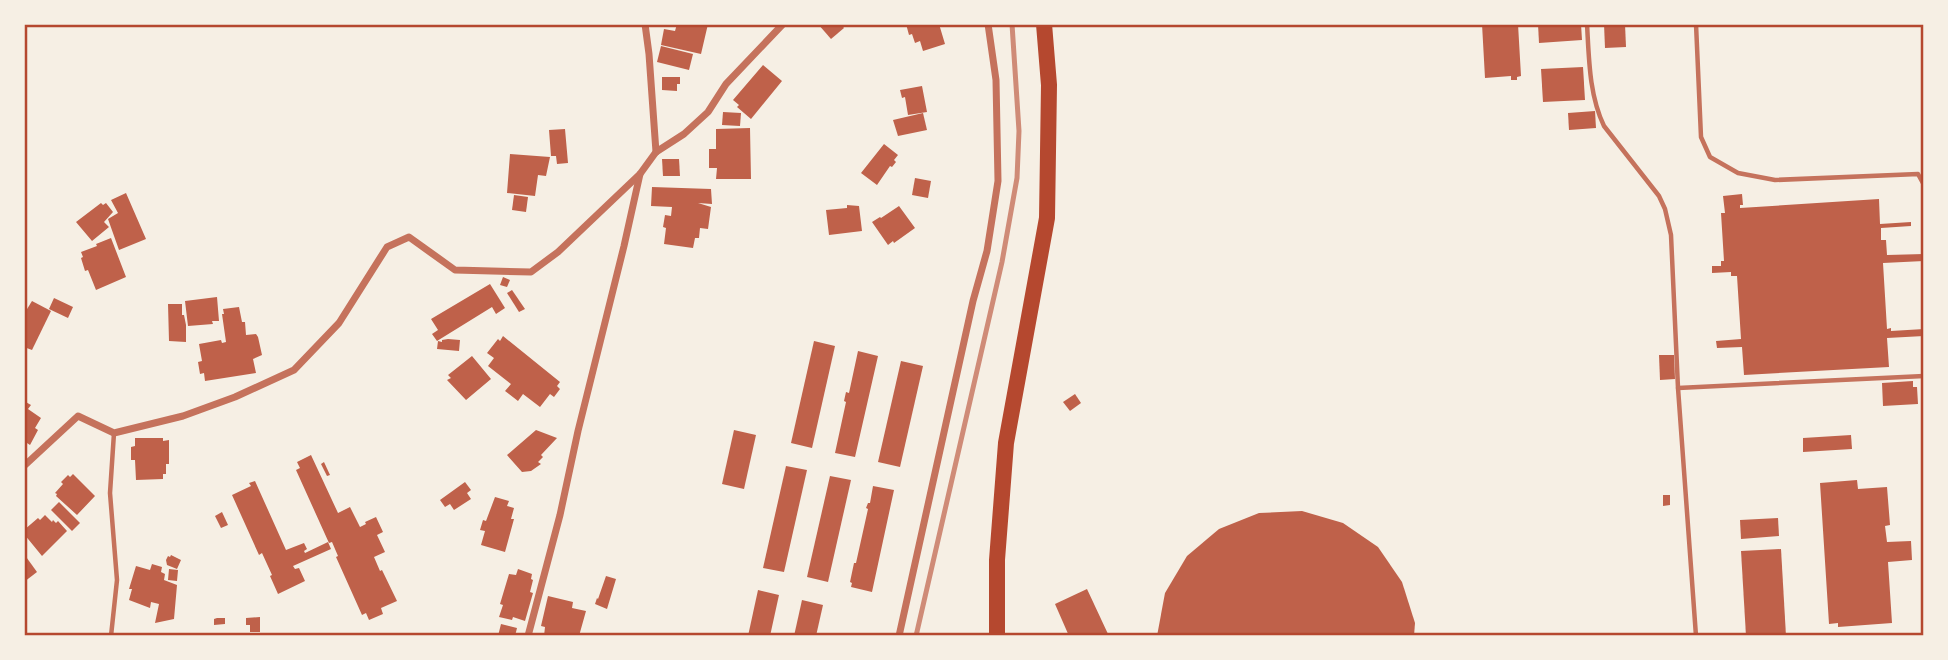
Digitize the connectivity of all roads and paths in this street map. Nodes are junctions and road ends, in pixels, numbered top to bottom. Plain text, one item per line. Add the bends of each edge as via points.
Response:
1 (645, 24) edge
2 (783, 24) edge
3 (988, 24) edge
4 (1044, 24) edge
5 (1587, 24) edge
6 (1696, 24) edge
7 (656, 152) junction
8 (640, 174) junction
9 (1923, 186) edge
10 (1923, 376) edge
11 (1678, 388) junction
12 (114, 433) junction
13 (24, 466) edge
14 (111, 635) edge
15 (528, 635) edge
16 (899, 635) edge
17 (996, 635) edge
18 (1696, 635) edge

1 - 7 street
2 - 7 street via 726,84 708,112
3 - 16 street via 996,80 998,181 987,251
4 - 17 highway via 1049,85 1047,218 1006,443
5 - 11 lane via 1598,113 1659,196 1668,222
6 - 9 lane via 1701,137 1710,157 1738,173 1775,180 1918,174
7 - 8 street
8 - 12 street via 558,253 531,272 455,270 409,237 387,247 339,323 294,370 183,416
8 - 15 street via 561,515
10 - 11 lane
11 - 18 lane
12 - 13 street via 78,416
12 - 14 lane via 110,493 117,580

